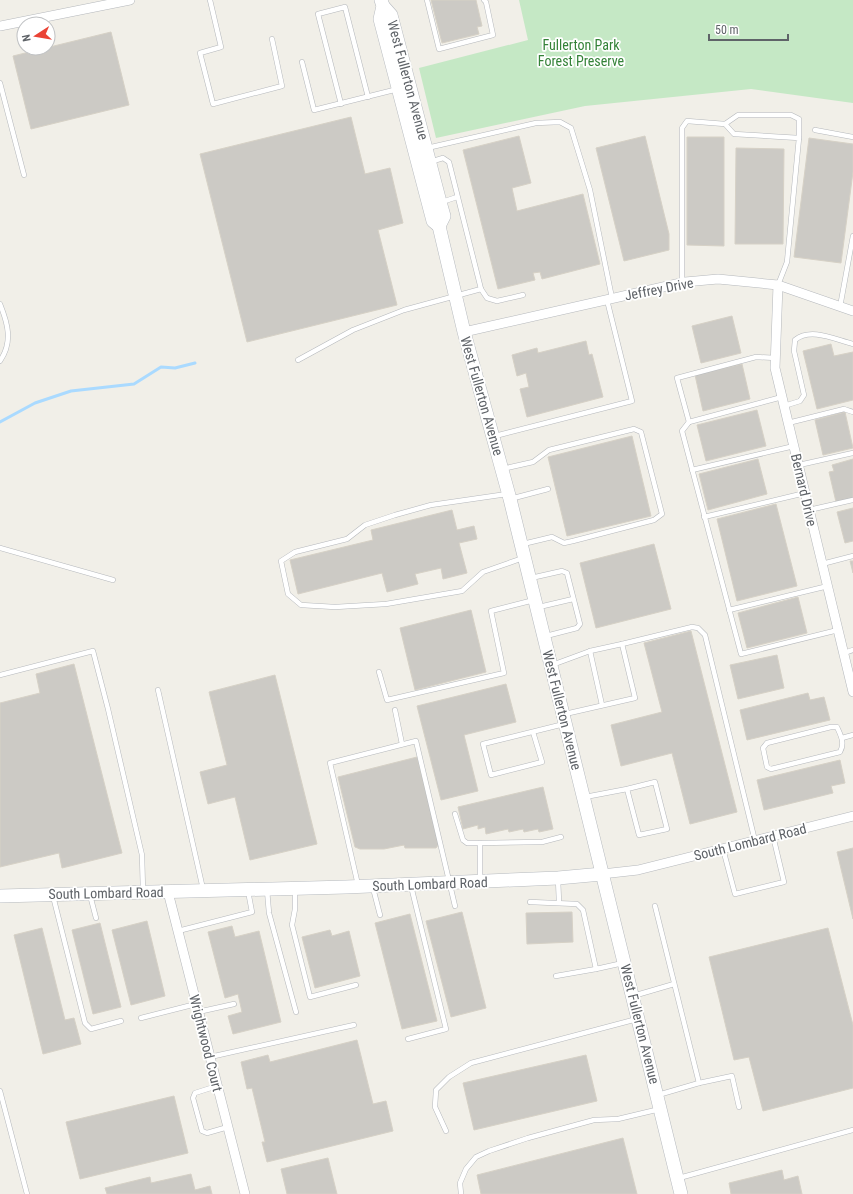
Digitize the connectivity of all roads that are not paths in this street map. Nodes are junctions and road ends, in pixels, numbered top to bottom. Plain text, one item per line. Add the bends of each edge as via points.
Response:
1 (210, 0) edge
2 (428, 0) edge
3 (484, 0) edge
4 (124, 1) edge
5 (382, 3) edge
6 (91, 4) edge
7 (0, 26) edge
8 (272, 40) dead end
9 (302, 62) dead end
10 (0, 83) edge
11 (398, 89) junction
12 (368, 97) junction
13 (341, 104) junction
14 (725, 124) junction
15 (815, 130) dead end
16 (853, 137) edge
17 (799, 138) junction
18 (427, 148) junction
19 (430, 162) junction
20 (24, 175) dead end
21 (457, 198) junction
22 (440, 202) junction
23 (439, 226) junction
24 (853, 236) edge
25 (682, 282) junction
26 (778, 285) junction
27 (481, 289) junction
28 (523, 295) dead end
29 (456, 297) junction
30 (610, 299) junction
31 (0, 304) edge
32 (840, 307) junction
33 (853, 311) edge
34 (464, 332) junction
35 (853, 344) edge
36 (776, 358) junction
37 (298, 360) dead end
38 (0, 361) edge
39 (783, 402) junction
40 (853, 412) edge
41 (689, 422) junction
42 (788, 423) junction
43 (493, 436) junction
44 (794, 446) junction
45 (853, 453) edge
46 (799, 465) junction
47 (502, 469) junction
48 (692, 470) junction
49 (548, 489) dead end
50 (805, 493) junction
51 (510, 496) junction
52 (853, 500) edge
53 (810, 510) junction
54 (704, 517) junction
55 (0, 548) edge
56 (523, 551) junction
57 (853, 556) edge
58 (822, 564) junction
59 (530, 578) junction
60 (113, 580) dead end
61 (828, 586) junction
62 (574, 599) junction
63 (536, 604) junction
64 (729, 610) junction
65 (838, 630) junction
66 (544, 636) junction
67 (622, 644) junction
68 (853, 650) edge
69 (590, 651) junction
70 (844, 653) junction
71 (551, 665) junction
72 (379, 672) dead end
73 (0, 675) edge
74 (158, 690) dead end
75 (853, 692) edge
76 (602, 705) junction
77 (394, 710) dead end
78 (564, 719) junction
79 (534, 732) junction
80 (853, 735) edge
81 (842, 738) junction
82 (402, 744) junction
83 (627, 789) junction
84 (584, 798) junction
85 (455, 814) dead end
86 (853, 816) edge
87 (773, 836) junction
88 (561, 837) dead end
89 (755, 841) junction
90 (480, 843) junction
91 (723, 849) junction
92 (602, 874) junction
93 (558, 878) junction
94 (480, 882) junction
95 (449, 883) junction
96 (410, 884) junction
97 (372, 886) junction
98 (358, 887) junction
99 (295, 888) junction
100 (267, 889) junction
101 (247, 890) junction
102 (204, 891) junction
103 (144, 892) junction
104 (168, 892) junction
105 (90, 894) junction
106 (53, 895) junction
107 (0, 896) edge
108 (530, 902) dead end
109 (559, 902) junction
110 (455, 906) dead end
111 (655, 906) dead end
112 (380, 915) dead end
113 (96, 918) dead end
114 (178, 931) junction
115 (625, 963) junction
116 (596, 969) junction
117 (556, 976) dead end
118 (674, 984) junction
119 (356, 985) dead end
120 (633, 996) junction
121 (234, 1004) dead end
122 (197, 1008) junction
123 (296, 1012) dead end
124 (141, 1018) dead end
125 (639, 1019) junction
126 (121, 1021) dead end
127 (354, 1025) dead end
128 (408, 1040) dead end
129 (210, 1057) junction
130 (699, 1083) junction
131 (217, 1086) junction
132 (0, 1090) edge
133 (658, 1095) junction
134 (739, 1107) dead end
135 (661, 1109) junction
136 (228, 1127) junction
137 (853, 1130) edge
138 (446, 1131) dead end
139 (677, 1179) junction
140 (27, 1194) edge
141 (245, 1194) edge
142 (461, 1194) edge
143 (681, 1194) edge

1 - 8 lane via 221,47 200,53 213,104 282,86
2 - 3 lane via 439,48 493,35
4 - 6 street
5 - 11 street, West Fullerton Avenue via 380,19
5 - 18 street, West Fullerton Avenue via 391,15
6 - 7 street
9 - 13 lane via 314,110
10 - 20 lane
11 - 12 lane
11 - 23 street, West Fullerton Avenue via 433,221
12 - 13 lane
12 - 13 lane via 345,7 318,14
14 - 17 lane via 734,134
14 - 17 lane via 738,115 791,115 799,119
14 - 25 lane via 687,121 682,128
15 - 16 lane
17 - 26 lane via 787,262
18 - 19 street, West Fullerton Avenue
18 - 30 lane via 536,123 560,122 571,128 590,190
19 - 21 lane via 443,158 449,162
19 - 22 street, West Fullerton Avenue
21 - 22 lane
21 - 27 lane
22 - 23 street, West Fullerton Avenue via 444,216
23 - 29 street, West Fullerton Avenue
24 - 32 lane
25 - 26 street, Jeffrey Drive via 718,279
25 - 30 street, Jeffrey Drive
26 - 32 street, Jeffrey Drive
26 - 36 street, Bernard Drive
27 - 28 lane via 487,298 497,301
27 - 29 lane
29 - 34 street, West Fullerton Avenue
29 - 37 lane via 404,310 369,323
30 - 34 street, Jeffrey Drive
30 - 43 lane via 632,401
31 - 38 lane via 6,318 9,340
32 - 33 street, Jeffrey Drive
34 - 43 street, West Fullerton Avenue
35 - 39 lane via 812,334 800,336 796,340 794,351 804,395 800,401
36 - 39 street, Bernard Drive via 775,368
36 - 41 lane via 756,357 678,378
39 - 41 lane
39 - 42 street, Bernard Drive
40 - 42 lane via 844,409
41 - 48 lane via 682,432
42 - 44 street, Bernard Drive
43 - 47 street, West Fullerton Avenue
44 - 46 street, Bernard Drive
44 - 48 lane
45 - 46 lane
46 - 50 street, Bernard Drive
47 - 51 street, West Fullerton Avenue
47 - 56 lane via 533,462 549,450 634,429 641,432 662,514 654,520 573,541 564,542 552,537
48 - 54 lane
49 - 51 lane
50 - 53 street, Bernard Drive
50 - 54 lane
51 - 56 street, West Fullerton Avenue
51 - 56 lane via 424,507 366,525 347,539 295,552 281,561 288,594 302,605 335,607 386,604 462,591 483,572
52 - 53 lane
53 - 58 street, Bernard Drive
54 - 64 lane
55 - 60 lane
56 - 59 street, West Fullerton Avenue
57 - 58 lane
58 - 61 street, Bernard Drive
59 - 62 lane via 562,571 567,574
59 - 63 street, West Fullerton Avenue
61 - 64 lane
61 - 65 street, Bernard Drive
62 - 63 lane
62 - 66 lane via 580,624 576,628
63 - 66 street, West Fullerton Avenue
63 - 72 lane via 491,611 504,673 387,700
64 - 65 lane via 741,654
65 - 70 street, Bernard Drive
66 - 71 street, West Fullerton Avenue
67 - 69 lane
67 - 76 lane via 635,698
67 - 89 lane via 692,627 698,628 705,635
68 - 70 lane
69 - 71 lane
69 - 76 lane
70 - 75 street, Bernard Drive
71 - 78 street, West Fullerton Avenue
73 - 103 lane via 93,652 142,855
74 - 102 lane
76 - 78 lane
77 - 82 lane
78 - 79 lane
78 - 84 street, West Fullerton Avenue
79 - 79 lane via 483,744 491,775 542,762
80 - 81 lane
81 - 81 lane via 840,752 771,769 767,767 762,748 767,743 831,727 837,727
82 - 95 lane via 416,741
82 - 98 lane via 330,763
83 - 83 lane via 655,782 667,829 639,835
83 - 84 lane
84 - 92 street, West Fullerton Avenue
85 - 90 lane via 463,840 467,843
86 - 87 street, South Lombard Road
87 - 89 street, South Lombard Road
87 - 91 lane via 784,882 735,894
88 - 90 lane via 542,842
89 - 91 street, South Lombard Road
90 - 94 lane
91 - 92 street, South Lombard Road via 638,870
92 - 93 street, South Lombard Road
92 - 115 street, West Fullerton Avenue
93 - 94 street, South Lombard Road
93 - 109 lane
94 - 95 street, South Lombard Road
95 - 96 street, South Lombard Road
95 - 110 lane
96 - 97 street, South Lombard Road
96 - 128 lane via 446,1029
97 - 98 street, South Lombard Road
97 - 112 lane
98 - 99 street, South Lombard Road
99 - 100 street, South Lombard Road
99 - 119 lane via 292,925 310,997
100 - 101 street, South Lombard Road
100 - 123 lane via 269,913
101 - 102 street, South Lombard Road
101 - 114 lane via 252,912
102 - 104 street, South Lombard Road
103 - 104 street, South Lombard Road
103 - 105 street, South Lombard Road
104 - 114 street, Wrightwood Court
105 - 106 street, South Lombard Road
105 - 113 lane
106 - 107 street, South Lombard Road
106 - 126 lane via 85,1023 91,1029
108 - 109 lane
109 - 116 lane via 576,904 583,910
111 - 118 lane
114 - 122 street, Wrightwood Court
115 - 116 lane
115 - 120 street, West Fullerton Avenue
116 - 117 lane
118 - 120 lane
118 - 130 lane
120 - 125 street, West Fullerton Avenue
121 - 122 lane
122 - 124 lane
122 - 129 street, Wrightwood Court
125 - 133 street, West Fullerton Avenue
125 - 138 lane via 471,1063 449,1077 436,1090 435,1107
127 - 129 lane
129 - 131 street, Wrightwood Court
130 - 133 lane
130 - 134 lane via 732,1076
131 - 136 street, Wrightwood Court
131 - 136 lane via 195,1093 193,1098 202,1131 207,1133
132 - 140 lane
133 - 135 street, West Fullerton Avenue
135 - 139 street, West Fullerton Avenue
135 - 142 lane via 618,1119 594,1120 489,1151 476,1157 466,1169 460,1183
136 - 141 street, Wrightwood Court
137 - 139 lane
139 - 143 street, West Fullerton Avenue

